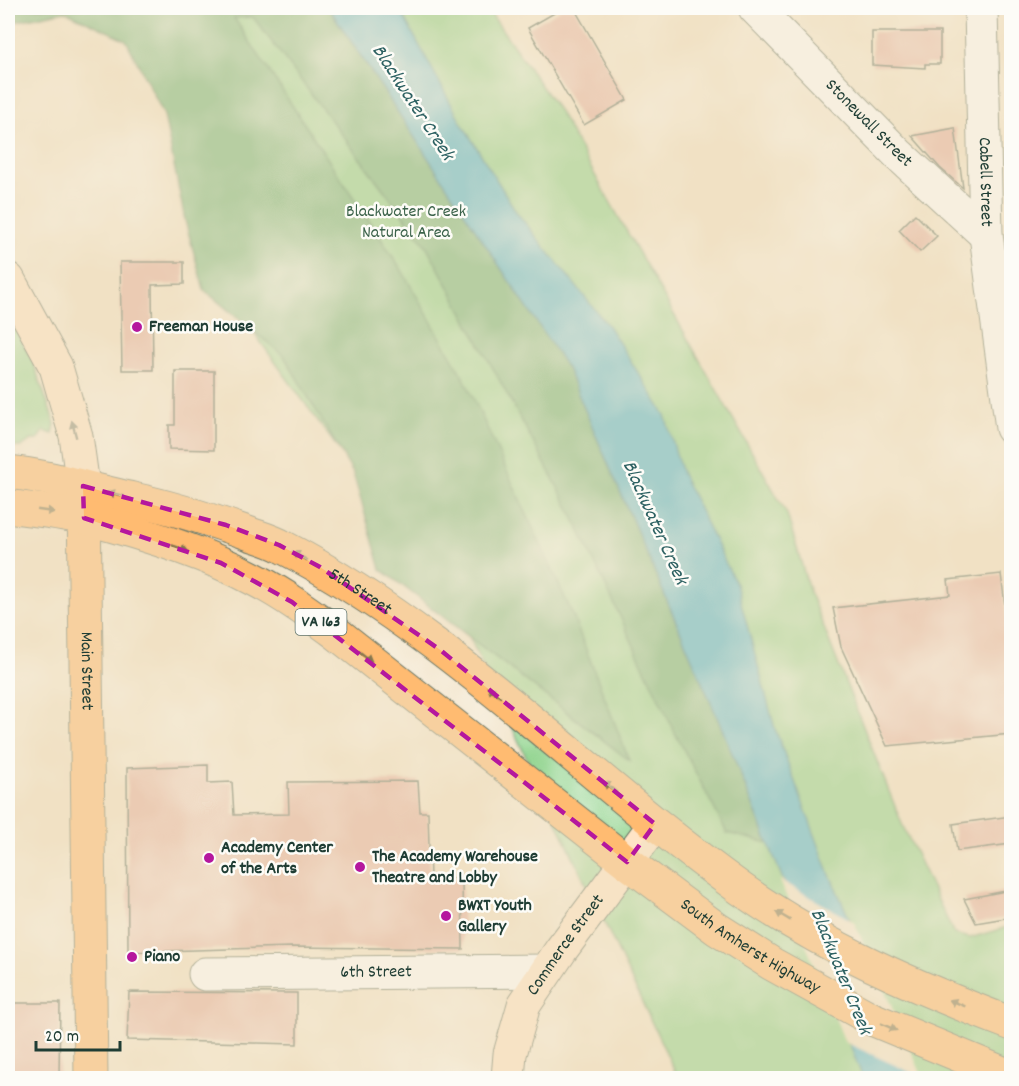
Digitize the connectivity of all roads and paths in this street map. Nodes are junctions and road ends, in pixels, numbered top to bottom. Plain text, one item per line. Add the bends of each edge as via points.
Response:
1 (755, 8) edge
2 (981, 8) edge
3 (998, 124) edge
4 (986, 235) junction
5 (8, 279) edge
6 (1011, 428) edge
7 (8, 472) edge
8 (84, 502) junction
9 (8, 506) edge
10 (655, 824) junction
11 (627, 862) junction
12 (546, 971) junction
13 (205, 974) dead end
14 (1011, 1024) edge
15 (1011, 1077) edge
16 (91, 1078) edge
17 (508, 1078) edge

1 - 4 street, Stonewall Street via 899,155
2 - 3 street, Cabell Street via 982,87
3 - 4 street, Cabell Street
4 - 6 street, Cabell Street
8 -> 5 street, Main Street via 76,436 56,367
7 - 8 main road, 5th Street via 42,477
9 -> 8 main road, 5th Street / VA 163
10 -> 8 main road, 5th Street via 540,728 374,600 279,544 148,501
8 -> 11 main road, 5th Street / VA 163 via 221,563 283,596 344,639
8 - 16 main road, Main Street
10 - 11 street, Commerce Street
14 -> 10 main road via 900,979 813,934 741,889
11 - 12 street, Commerce Street
11 -> 15 main road, South Amherst Highway via 717,929 818,991 872,1019
12 - 13 street, 6th Street
12 - 17 street, Commerce Street via 524,1005 510,1054

